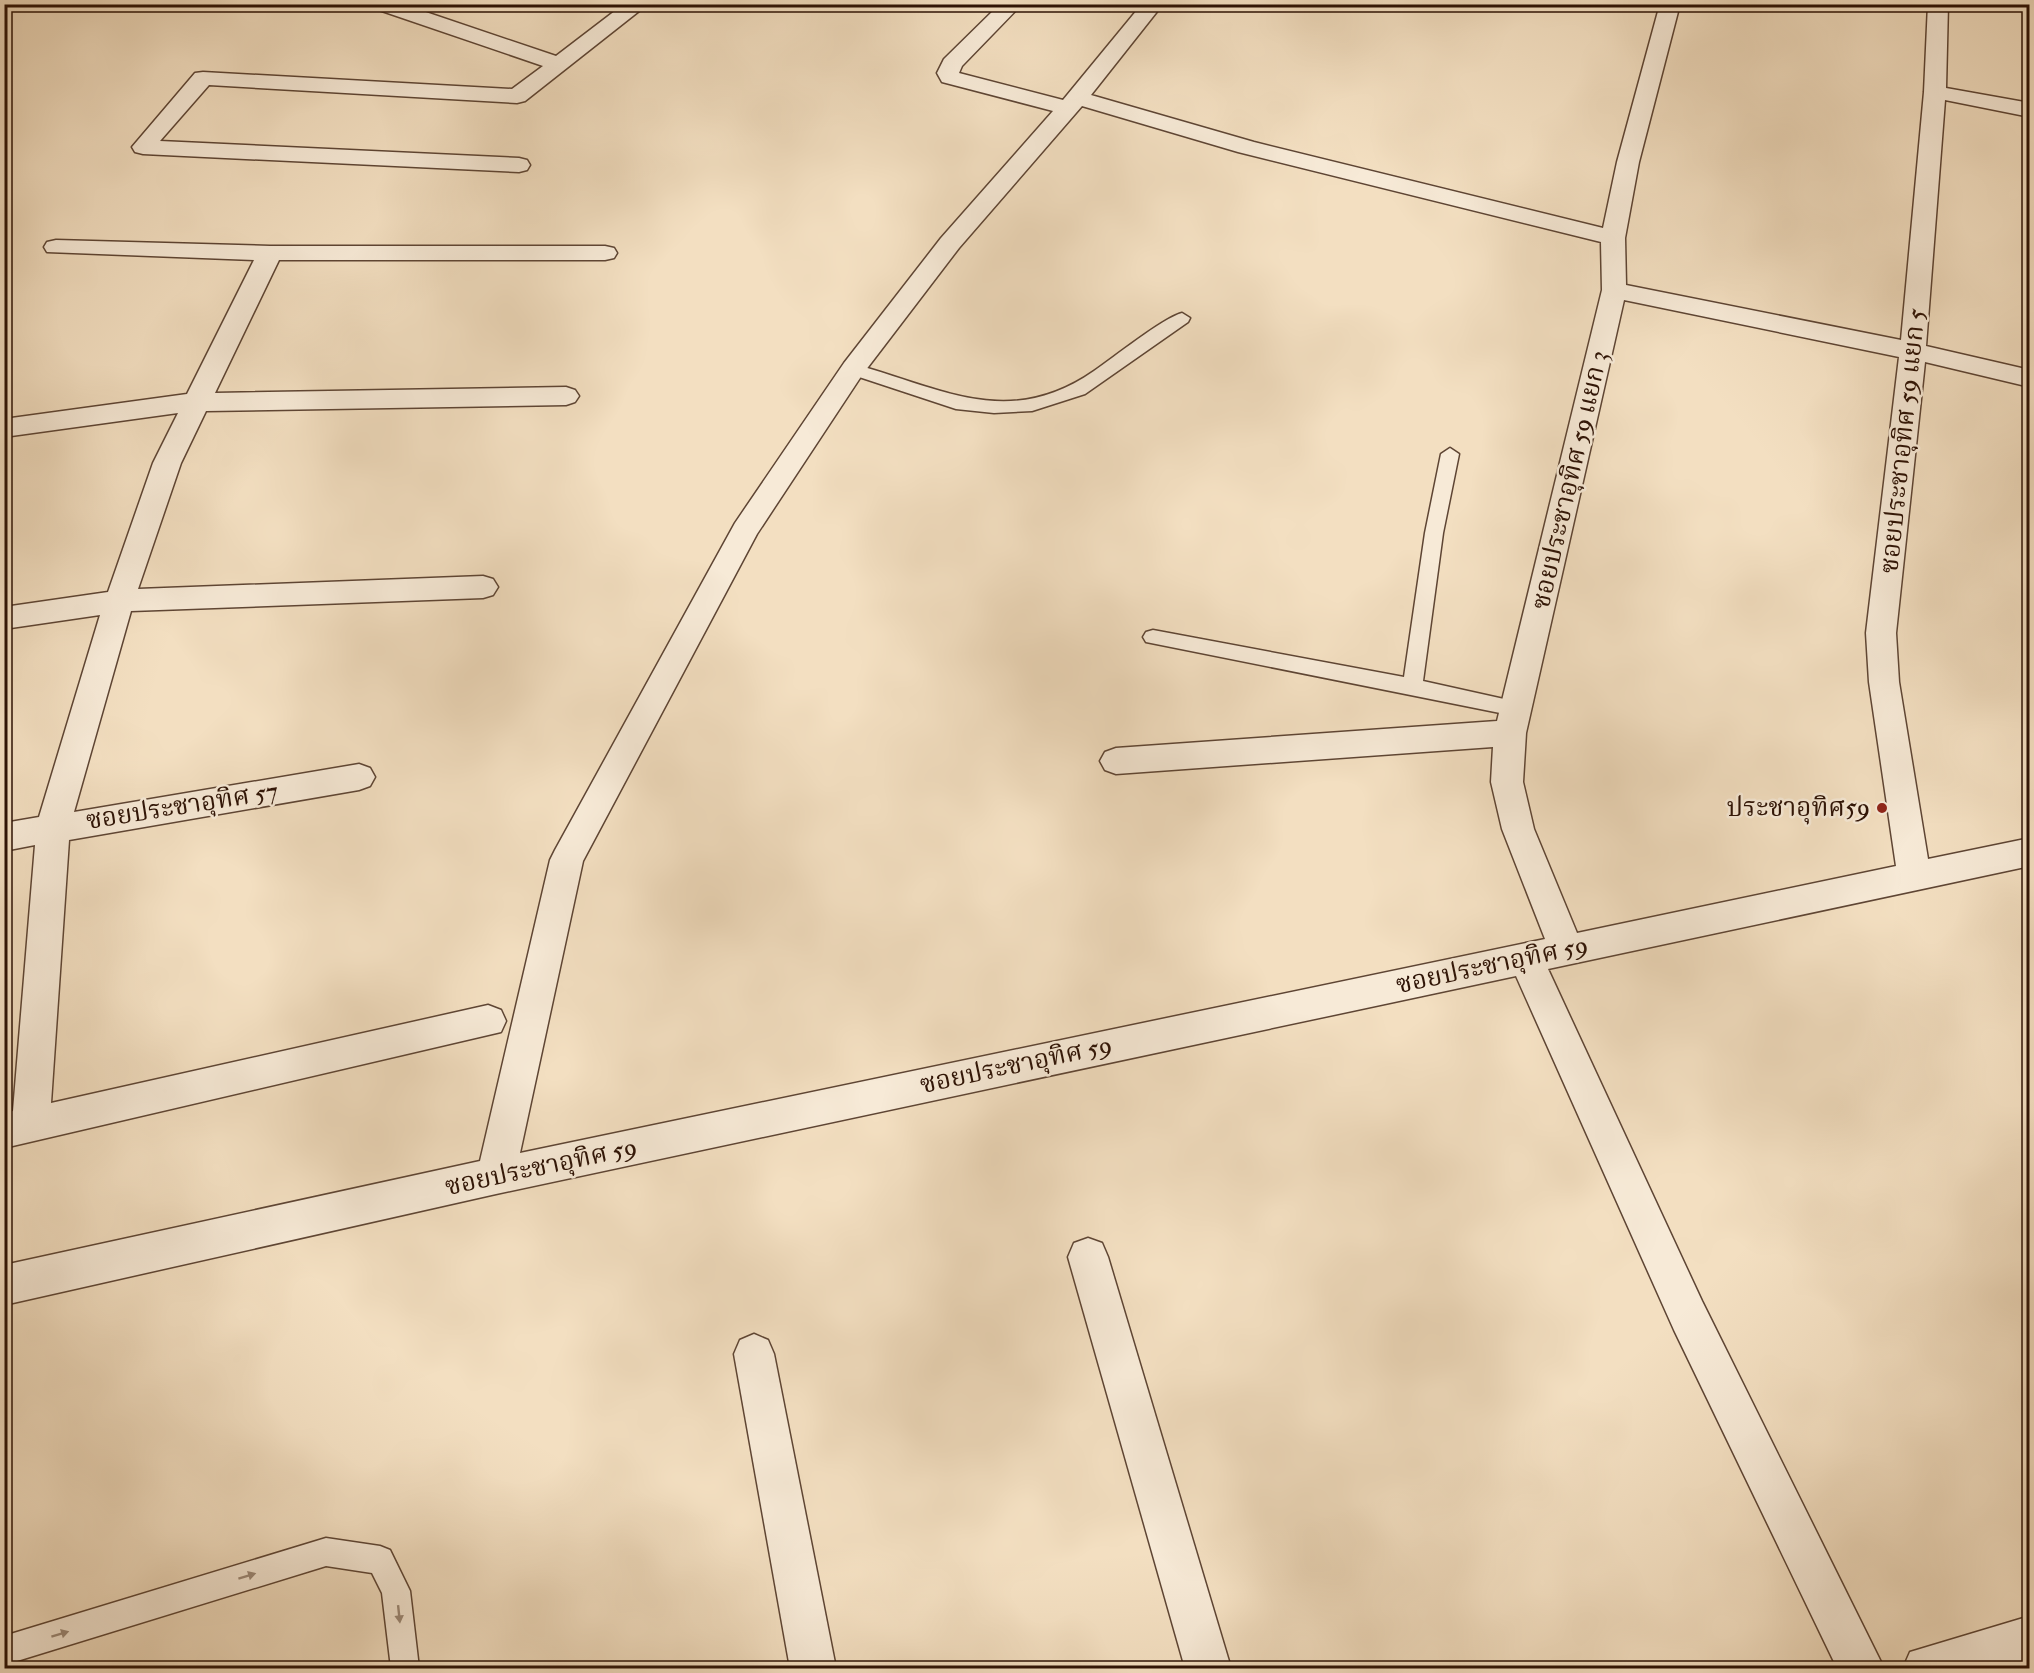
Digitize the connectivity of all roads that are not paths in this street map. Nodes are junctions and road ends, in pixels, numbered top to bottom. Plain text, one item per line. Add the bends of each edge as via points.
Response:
1 (380, 4) edge
2 (638, 4) edge
3 (1012, 4) edge
4 (1153, 4) edge
5 (1670, 4) edge
6 (1938, 4) edge
7 (560, 64) junction
8 (1935, 92) junction
9 (1071, 102) junction
10 (2030, 110) edge
11 (519, 165) dead end
12 (1613, 238) junction
13 (56, 247) dead end
14 (270, 253) junction
15 (605, 253) dead end
16 (1614, 290) junction
17 (1182, 318) dead end
18 (1913, 351) junction
19 (853, 369) junction
20 (2030, 379) edge
21 (566, 396) dead end
22 (197, 402) junction
23 (4, 428) edge
24 (1450, 454) dead end
25 (483, 587) dead end
26 (118, 601) junction
27 (4, 618) edge
28 (1153, 637) dead end
29 (1412, 686) junction
30 (1512, 721) junction
31 (1116, 761) dead end
32 (359, 777) dead end
33 (53, 827) junction
34 (4, 837) edge
35 (2030, 852) edge
36 (1914, 875) junction
37 (1566, 949) junction
38 (1525, 957) junction
39 (488, 1021) dead end
40 (18, 1128) edge
41 (496, 1176) junction
42 (1088, 1257) dead end
43 (4, 1286) edge
44 (754, 1353) dead end
45 (2030, 1638) edge
46 (4, 1651) edge
47 (405, 1668) edge
48 (813, 1668) edge
49 (1208, 1668) edge
50 (1861, 1668) edge
51 (1926, 1668) edge

1 - 7 street
2 - 7 street
3 - 9 street via 952,64 950,77
4 - 9 street
5 - 12 street, ซอยประชาอุทิศ 59 แยก 3 via 1628,162
6 - 8 street, ซอยประชาอุทิศ 59 แยก 5
7 - 11 street via 517,96 203,78 143,147
8 - 10 street
8 - 18 street, ซอยประชาอุทิศ 59 แยก 5
9 - 12 street
9 - 19 street via 950,243
12 - 16 street, ซอยประชาอุทิศ 59 แยก 3
13 - 14 street
14 - 15 street
14 - 22 street
16 - 18 street
16 - 30 street, ซอยประชาอุทิศ 59 แยก 3
17 - 19 lane via 1079,390 1032,405 956,403
18 - 20 street
18 - 36 street, ซอยประชาอุทิศ 59 แยก 5 via 1881,633 1884,682
19 - 41 street via 745,530 567,860
21 - 22 street
22 - 23 street
22 - 26 street via 167,463
24 - 29 lane via 1434,532
25 - 26 street
26 - 27 street
26 - 33 street
28 - 29 lane
29 - 30 lane
30 - 31 street
30 - 37 street, ซอยประชาอุทิศ 59 แยก 3 via 1507,782 1518,829
32 - 33 street, ซอยประชาอุทิศ 57
33 - 34 street, ซอยประชาอุทิศ 57
33 - 40 street
35 - 36 street, ซอยประชาอุทิศ 59
36 - 37 street, ซอยประชาอุทิศ 59
37 - 38 street, ซอยประชาอุทิศ 59
38 - 41 street, ซอยประชาอุทิศ 59
38 - 50 street via 1640,1216 1801,1554
39 - 40 street
41 - 43 street, ซอยประชาอุทิศ 59
42 - 49 street
44 - 48 street
45 - 51 street
46 -> 47 lane via 326,1552 380,1560 396,1591

